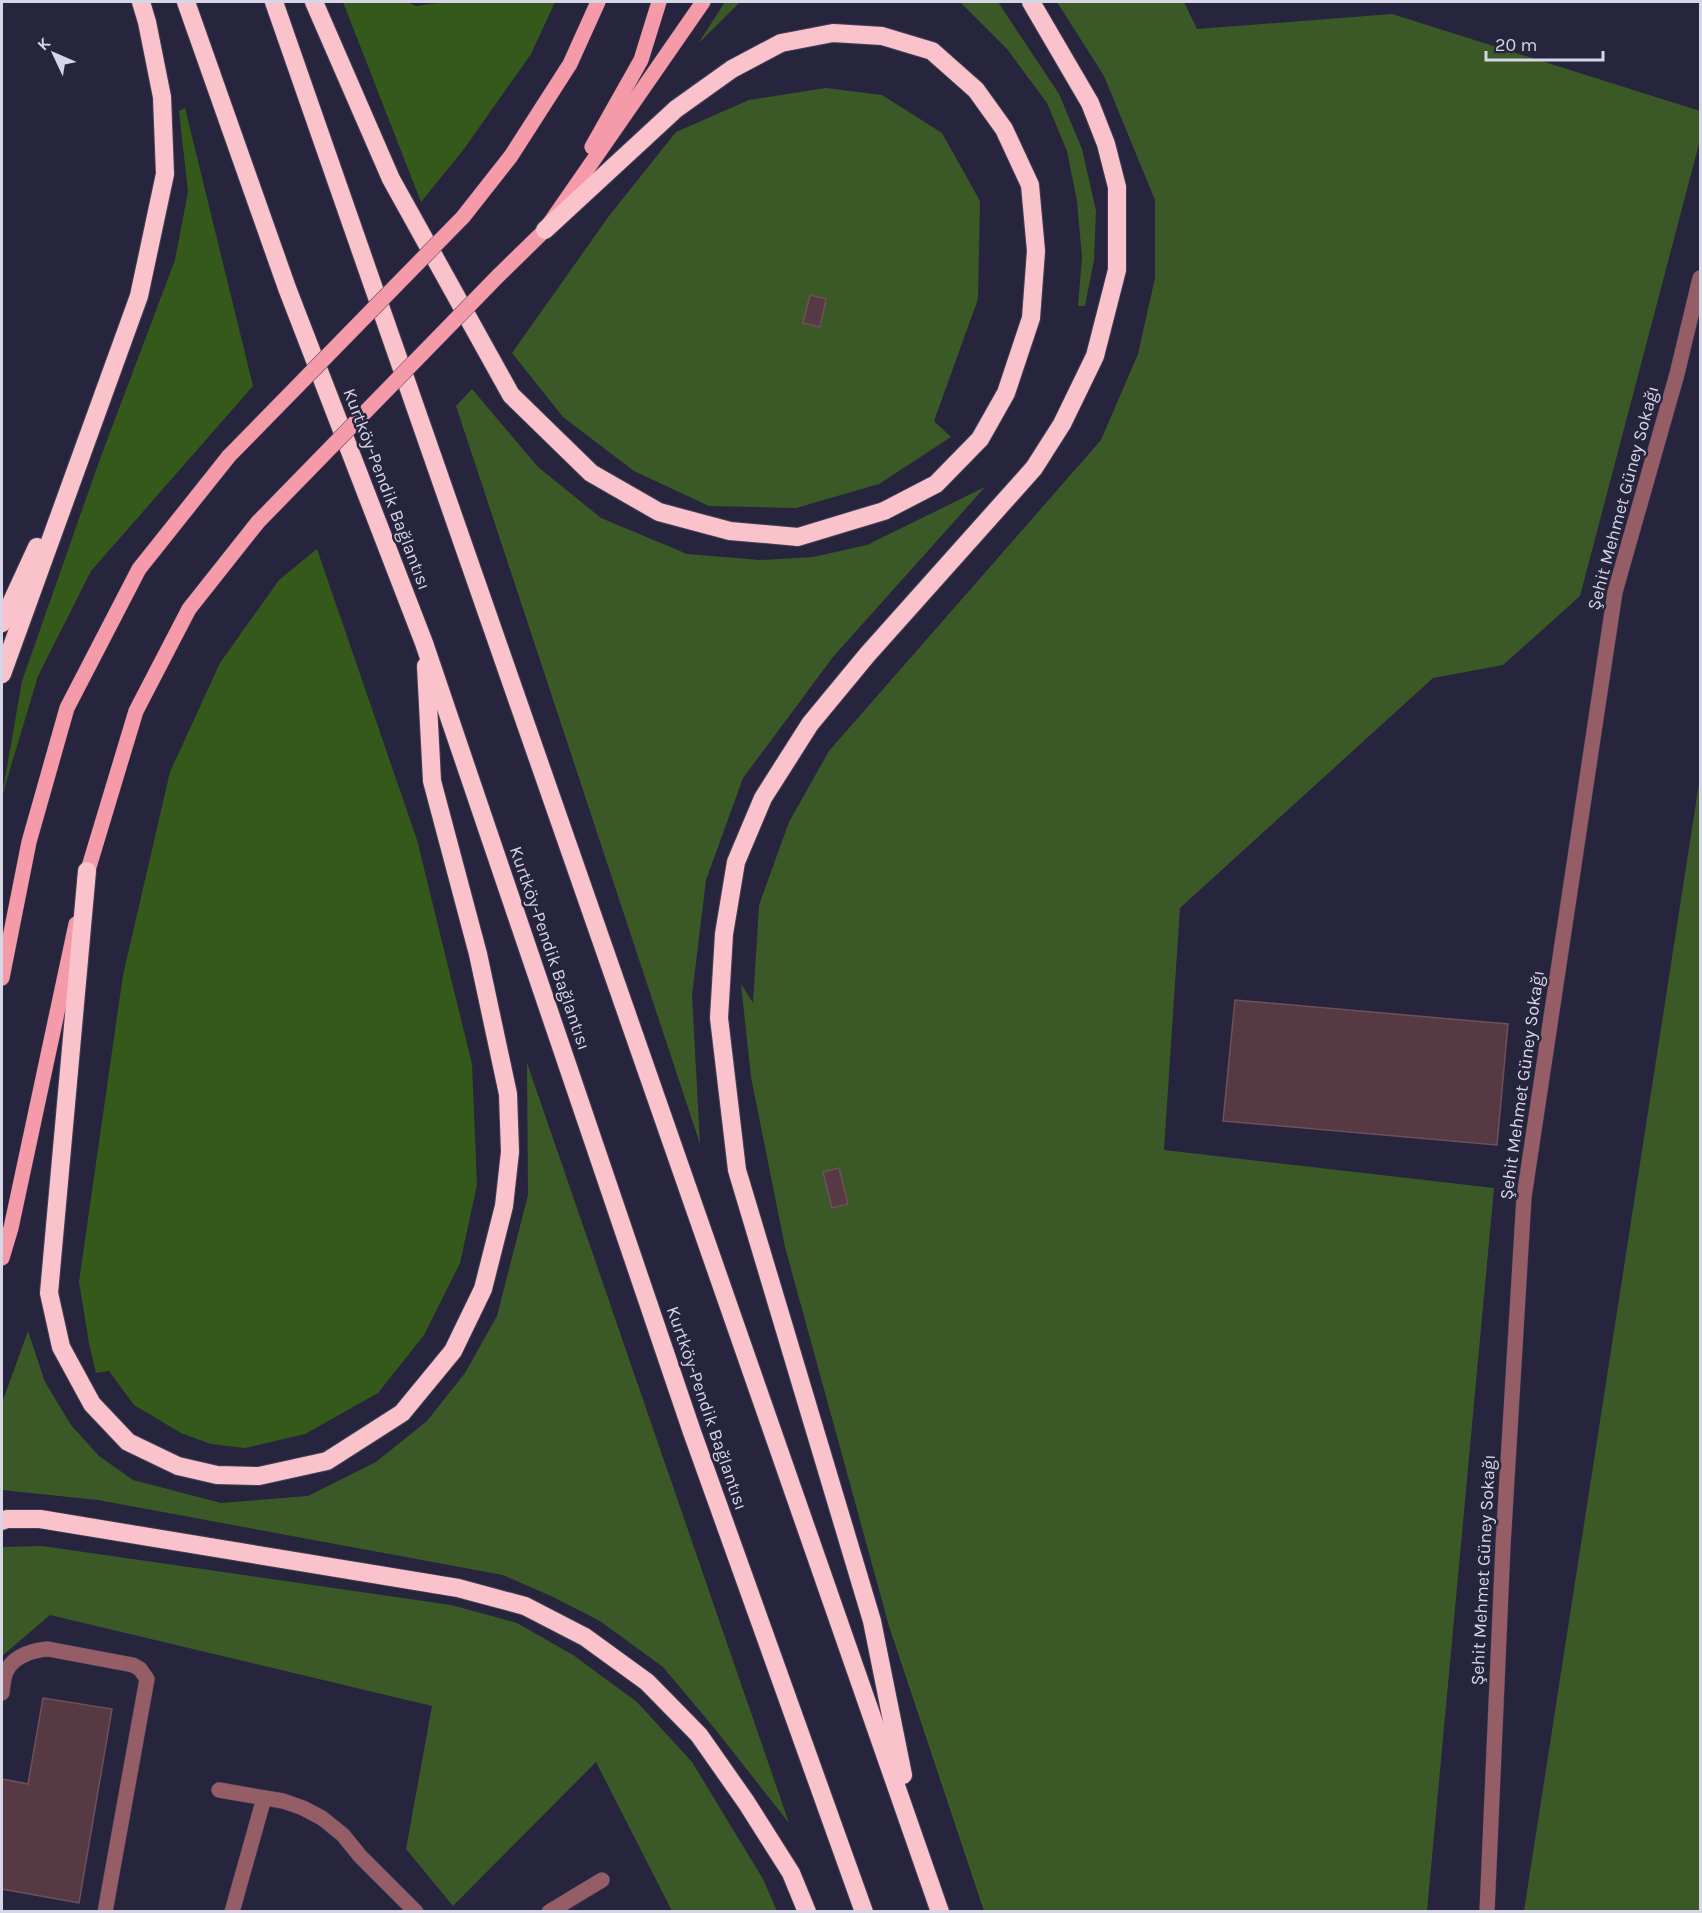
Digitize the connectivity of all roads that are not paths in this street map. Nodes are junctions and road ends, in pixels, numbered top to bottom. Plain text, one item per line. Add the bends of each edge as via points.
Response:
1 (141, 2) edge
2 (186, 2) edge
3 (274, 2) edge
4 (314, 2) edge
5 (598, 2) edge
6 (659, 2) edge
7 (703, 2) edge
8 (1031, 2) edge
9 (545, 230) junction
10 (1701, 278) edge
11 (89, 433) junction
12 (2, 623) edge
13 (424, 643) junction
14 (2, 674) edge
15 (87, 871) junction
16 (2, 978) edge
17 (2, 1258) edge
18 (2, 1521) edge
19 (2, 1694) edge
20 (219, 1790) dead end
21 (264, 1798) junction
22 (916, 1842) junction
23 (603, 1880) dead end
24 (105, 1911) edge
25 (232, 1911) edge
26 (416, 1911) edge
27 (549, 1911) edge
28 (807, 1911) edge
29 (864, 1911) edge
30 (940, 1911) edge
31 (1487, 1911) edge

1 - 11 highway via 162,97 165,174 139,296
2 - 13 highway, Kurtköy-Pendik Bağlantısı via 287,288
3 - 22 highway
4 - 9 highway via 391,179 511,395 591,473 659,512 730,531 798,537 884,512 936,484 980,439 1006,393 1031,318 1036,251 1030,185 1004,129 976,90 932,51 882,36 833,33 781,43 732,69 676,109
5 - 16 main road, bridge via 570,64 511,156 463,217 229,456 139,569 67,708 29,842
6 - 9 main road via 641,60
7 - 9 main road
8 - 22 highway via 1090,103 1117,187 1116,270 1095,356 1062,424 1034,468 810,723 763,798 736,862 724,934 719,1018 737,1170 872,1621
9 - 15 main road, bridge via 258,522 189,609 136,711
10 - 31 street, Şehit Mehmet Güney Sokağı via 1615,592 1524,1197
11 - 12 highway
11 - 14 highway
13 - 15 highway via 432,781 478,954 508,1094 510,1152 504,1206 483,1289 453,1351 402,1413 327,1461 259,1476 217,1475 178,1466 128,1442 92,1404 61,1347 48,1293
13 - 29 highway, Kurtköy-Pendik Bağlantısı via 692,1432
15 - 17 main road
18 - 28 highway via 52,1521 459,1588 525,1606 585,1637 638,1676 699,1735 791,1873
19 - 24 street via 6,1670 16,1660 38,1650 133,1665 147,1679
20 - 21 street
21 - 25 street
21 - 26 street via 283,1801 322,1818
22 - 30 highway
23 - 27 street

